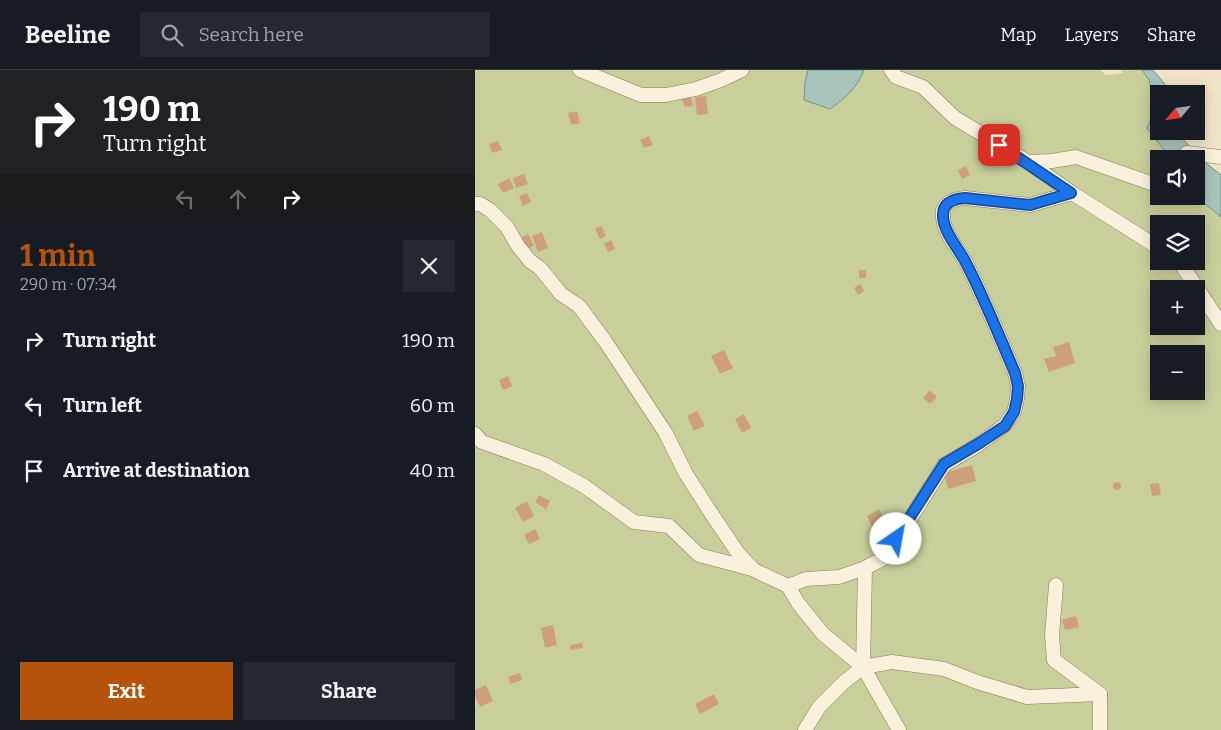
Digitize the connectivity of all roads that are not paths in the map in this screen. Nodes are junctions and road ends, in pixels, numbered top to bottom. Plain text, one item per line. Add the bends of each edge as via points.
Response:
1 (580, 70) edge
2 (742, 70) edge
3 (891, 70) edge
4 (1205, 155) edge
5 (1221, 157) edge
6 (1028, 162) junction
7 (1150, 183) edge
8 (1071, 193) junction
9 (475, 204) edge
10 (1150, 242) edge
11 (1185, 270) edge
12 (1221, 324) edge
13 (475, 434) edge
14 (865, 568) junction
15 (752, 569) junction
16 (1056, 584) dead end
17 (788, 586) junction
18 (863, 667) junction
19 (1100, 694) junction
20 (805, 730) edge
21 (899, 730) edge
22 (1100, 730) edge

1 - 2 street via 641,95 666,95 696,89
3 - 6 street via 896,77 923,87 955,118
4 - 5 street
6 - 7 street via 1075,157
6 - 8 street
8 - 10 street
8 - 14 street via 1030,205 955,198 943,210 945,227 965,262 1015,373 1017,399 1014,412 1005,426 944,464 886,557
9 - 15 street via 490,210 507,227 529,261 540,268 561,294 579,306 665,432 686,474 716,521
11 - 12 street
13 - 15 street via 482,442 544,464 584,486 634,522 669,526 699,555
14 - 17 street via 839,577 806,578
14 - 18 street
15 - 17 street
16 - 19 street via 1054,660
17 - 18 street via 823,634
18 - 19 street via 893,662 944,669 1027,697
18 - 20 street via 819,707
18 - 21 street
19 - 22 street

